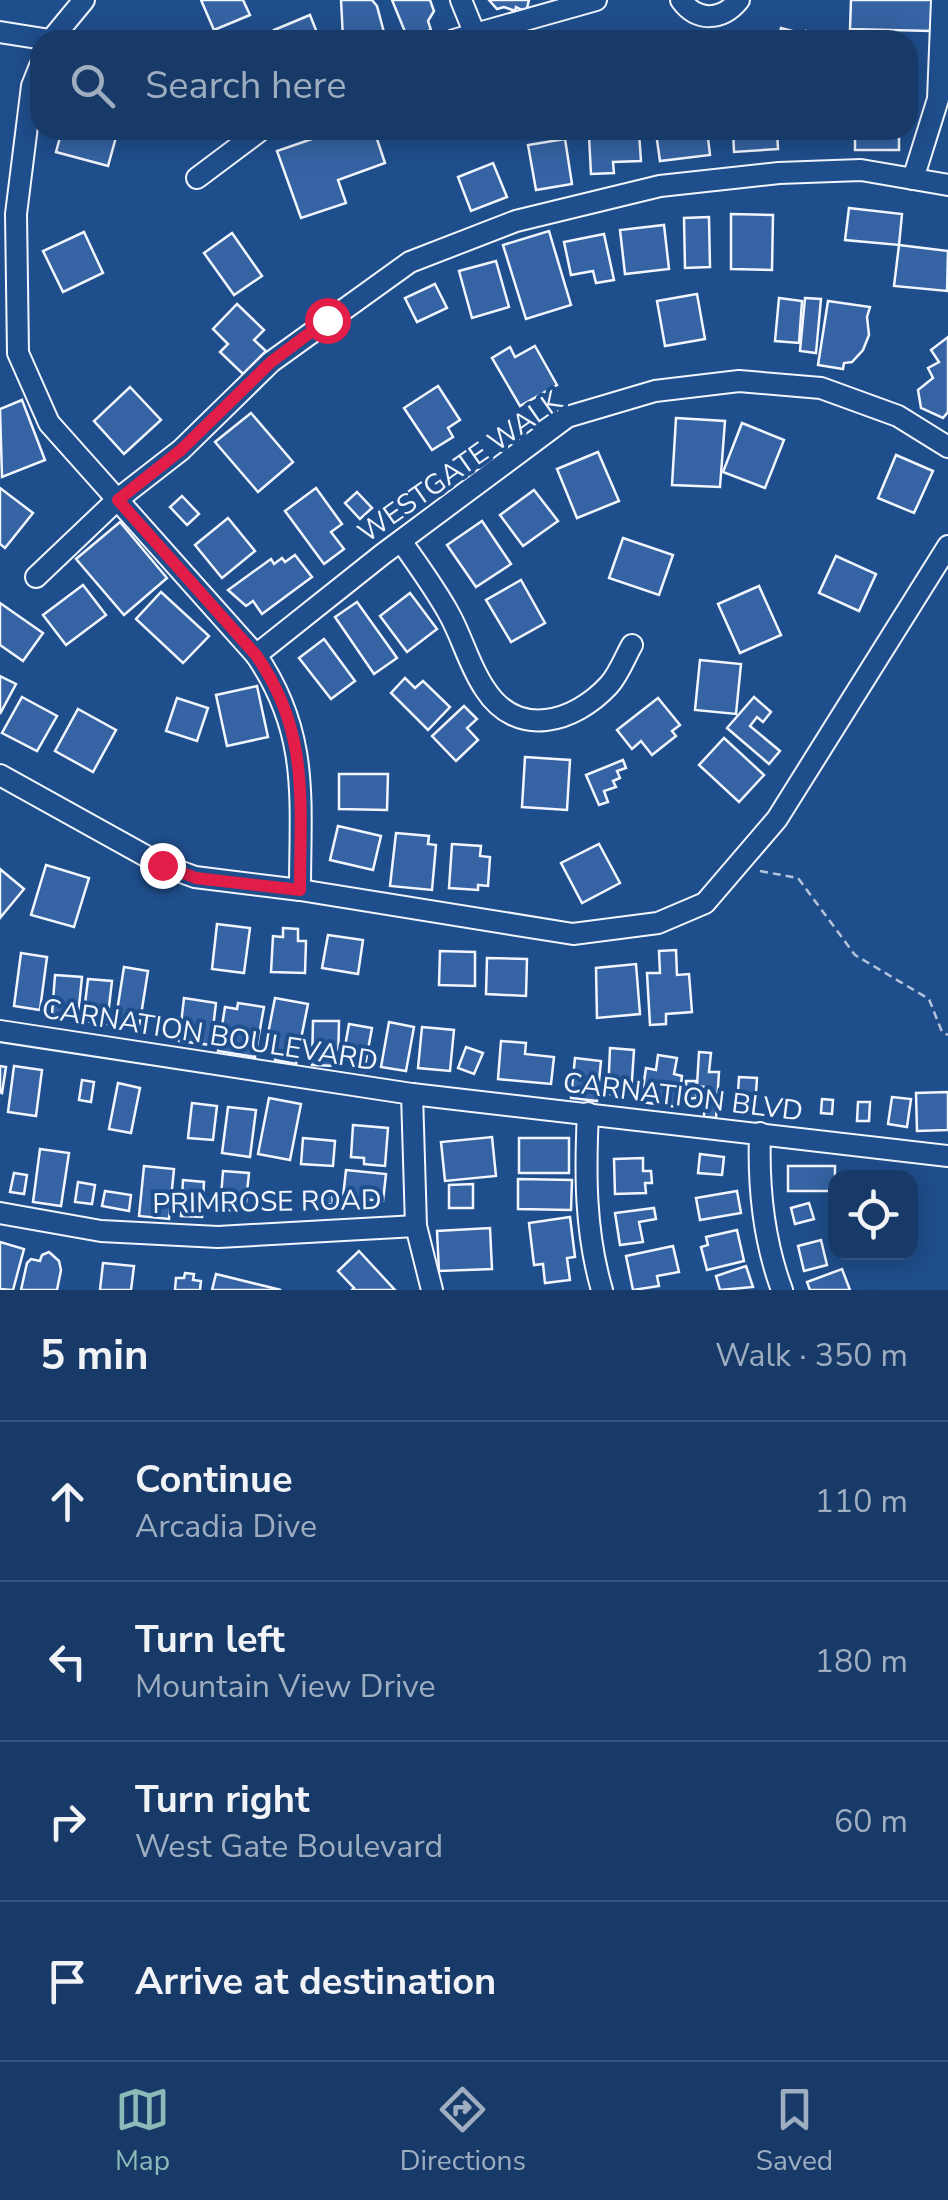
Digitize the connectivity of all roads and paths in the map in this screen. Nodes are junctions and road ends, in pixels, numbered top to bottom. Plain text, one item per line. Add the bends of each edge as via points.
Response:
1 (84, 0) edge
2 (462, 0) edge
3 (596, 0) edge
4 (680, 0) edge
5 (739, 0) edge
6 (942, 0) edge
7 (58, 30) edge
8 (464, 30) edge
9 (486, 30) edge
10 (0, 32) edge
11 (30, 37) edge
12 (30, 102) edge
13 (248, 140) edge
14 (197, 178) dead end
15 (914, 179) junction
16 (948, 185) edge
17 (9, 358) edge
18 (948, 447) edge
19 (118, 500) junction
20 (401, 541) junction
21 (948, 546) edge
22 (36, 577) dead end
23 (632, 644) dead end
24 (256, 655) junction
25 (0, 775) edge
26 (737, 866) junction
27 (300, 890) junction
28 (0, 1031) edge
29 (948, 1036) edge
30 (412, 1094) junction
31 (588, 1114) junction
32 (760, 1133) junction
33 (948, 1156) edge
34 (0, 1213) edge
35 (416, 1226) junction
36 (432, 1290) edge
37 (602, 1290) edge
38 (782, 1290) edge

1 - 7 street
2 - 8 street
3 - 9 street
4 - 5 street via 712,18
6 - 15 street via 938,99
10 - 11 street
12 - 17 street
13 - 14 street
15 - 16 street
15 - 19 street via 861,170 660,186 516,221 410,262 271,362 181,450
17 - 19 street via 49,423
18 - 20 street, WESTGATE WALK via 898,416 821,388 739,381 655,391 567,417
19 - 22 street
19 - 24 street
20 - 23 street via 448,612 484,689 516,717 552,721 580,707 610,684
20 - 24 street, WESTGATE WALK
21 - 26 street via 777,819
24 - 27 street via 292,721 300,772
25 - 27 street via 162,865 196,878
26 - 27 street via 705,902 658,922 573,934
26 - 29 path via 798,878 855,955 930,999
28 - 30 street, CARNATION BOULEVARD
30 - 31 street, CARNATION BLVD
30 - 35 street
31 - 32 street, CARNATION BLVD
31 - 37 street via 585,1175
32 - 33 street, CARNATION BLVD
32 - 38 street via 764,1223
34 - 35 street, PRIMROSE ROAD via 101,1231 218,1237
35 - 36 street

